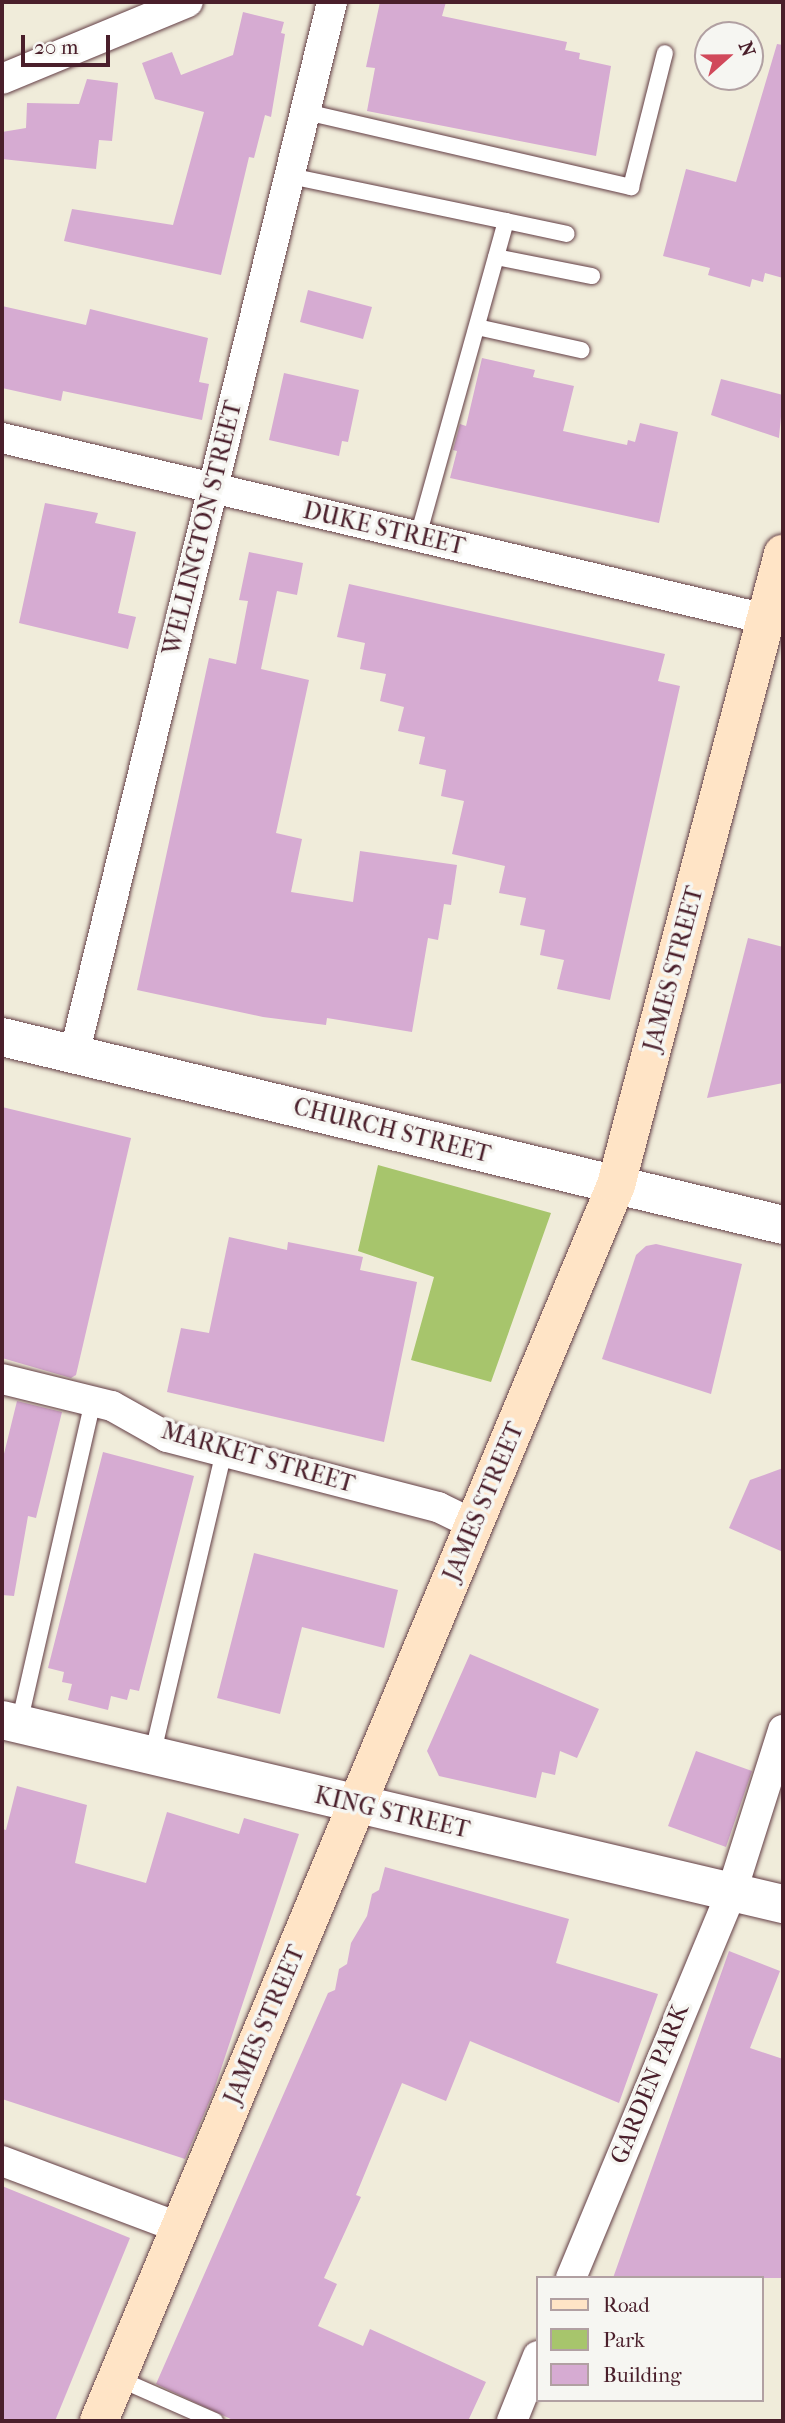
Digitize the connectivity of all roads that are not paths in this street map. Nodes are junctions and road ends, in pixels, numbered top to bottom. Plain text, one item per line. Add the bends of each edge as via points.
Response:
1 (188, 2) edge
2 (332, 2) edge
3 (665, 53) dead end
4 (2, 79) edge
5 (306, 112) junction
6 (290, 176) junction
7 (506, 222) junction
8 (567, 234) dead end
9 (496, 257) junction
10 (593, 276) dead end
11 (477, 327) junction
12 (581, 350) dead end
13 (2, 438) edge
14 (213, 488) junction
15 (418, 537) junction
16 (783, 554) edge
17 (766, 619) junction
18 (2, 1037) edge
19 (74, 1055) junction
20 (617, 1185) junction
21 (783, 1225) edge
22 (2, 1379) edge
23 (93, 1402) junction
24 (224, 1452) junction
25 (475, 1524) junction
26 (10, 1722) edge
27 (783, 1730) edge
28 (152, 1756) junction
29 (358, 1805) junction
30 (732, 1891) junction
31 (783, 1904) edge
32 (2, 2161) edge
33 (180, 2228) junction
34 (572, 2276) edge
35 (536, 2361) edge
36 (117, 2378) junction
37 (99, 2421) edge
38 (215, 2421) edge
39 (512, 2421) edge

1 - 4 street
2 - 5 street, WELLINGTON STREET
3 - 5 lane via 631,187
5 - 6 street, WELLINGTON STREET
6 - 7 lane
6 - 14 street, WELLINGTON STREET
7 - 8 lane
7 - 9 lane
9 - 10 lane
9 - 11 lane
11 - 12 lane
11 - 15 lane
13 - 14 street, DUKE STREET
14 - 15 street, DUKE STREET
14 - 19 street, WELLINGTON STREET
15 - 17 street, DUKE STREET
16 - 17 main road, JAMES STREET
17 - 20 main road, JAMES STREET
18 - 19 street, CHURCH STREET
19 - 20 street, CHURCH STREET
20 - 21 street, CHURCH STREET
20 - 25 main road, JAMES STREET
22 - 23 street, MARKET STREET
23 - 24 street, MARKET STREET via 112,1406 167,1437
23 - 26 lane
24 - 25 street, MARKET STREET via 438,1507
24 - 28 lane
25 - 29 main road, JAMES STREET
26 - 28 street, KING STREET
27 - 30 street, GARDEN PARK
28 - 29 street, KING STREET
29 - 30 street, KING STREET
29 - 33 main road, JAMES STREET
30 - 31 street, KING STREET
30 - 34 street, GARDEN PARK
32 - 33 street
33 - 36 main road, JAMES STREET
35 - 39 street
36 - 37 main road, JAMES STREET
36 - 38 lane

